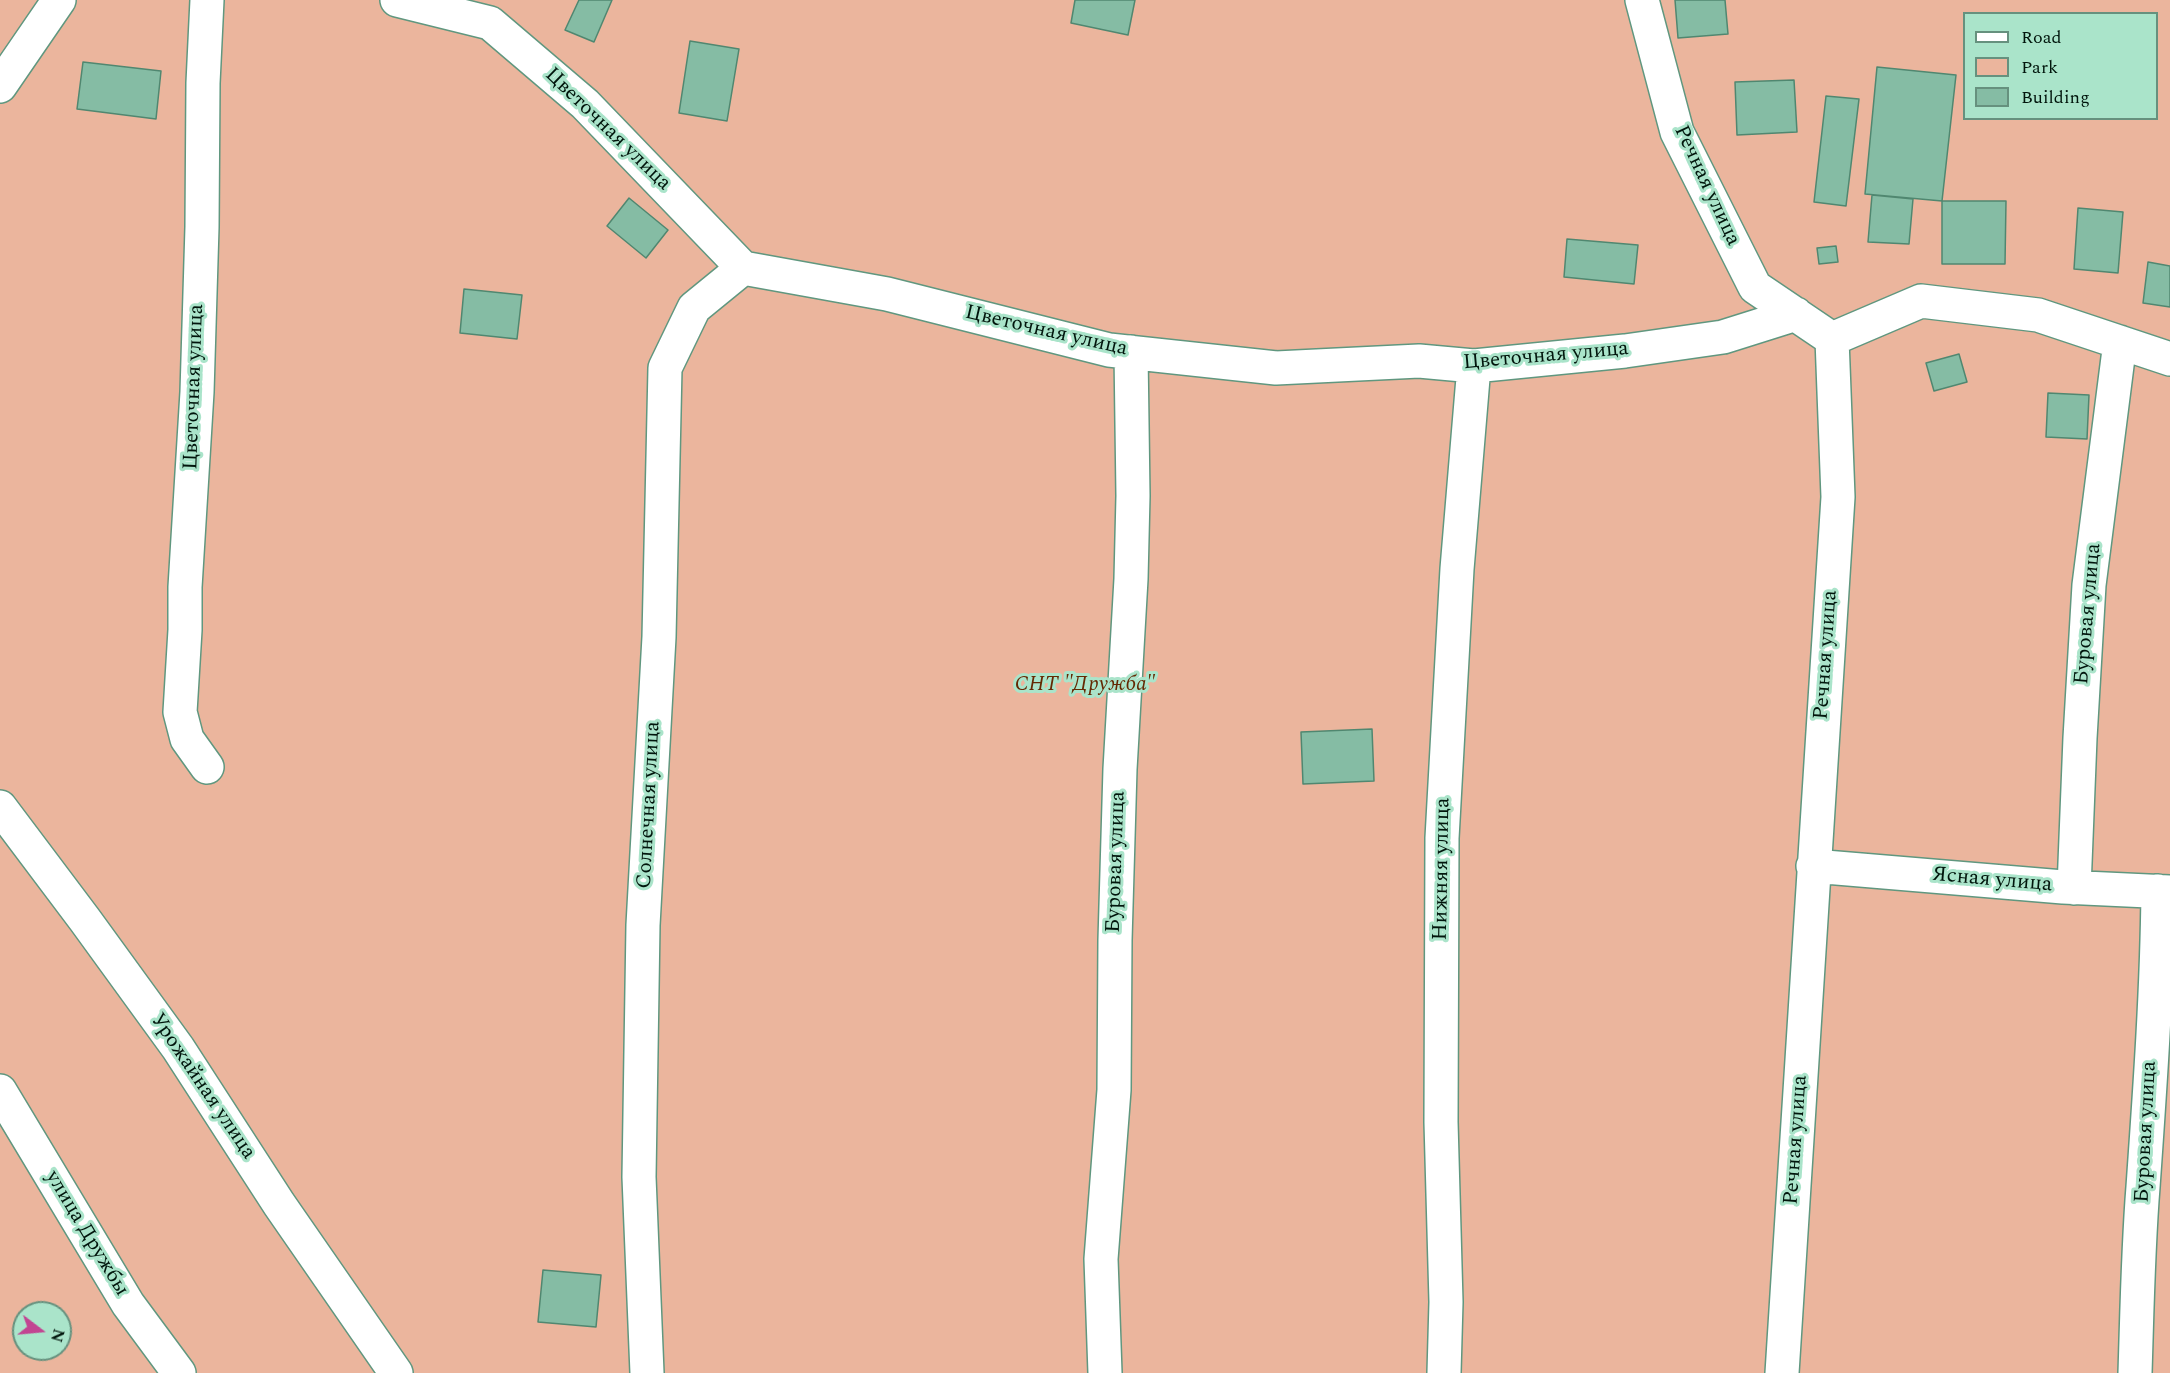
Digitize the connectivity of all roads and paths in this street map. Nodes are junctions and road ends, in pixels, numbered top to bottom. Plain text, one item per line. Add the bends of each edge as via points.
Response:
1 (59, 0) edge
2 (207, 0) edge
3 (397, 0) edge
4 (1642, 0) edge
5 (0, 86) edge
6 (743, 268) junction
7 (1796, 314) junction
8 (1832, 339) junction
9 (2120, 342) junction
10 (1131, 352) junction
11 (2170, 359) edge
12 (1474, 366) junction
13 (207, 767) dead end
14 (0, 807) edge
15 (1814, 866) junction
16 (2074, 888) junction
17 (2164, 891) edge
18 (0, 1091) edge
19 (179, 1373) edge
20 (396, 1373) edge
21 (647, 1373) edge
22 (1105, 1373) edge
23 (1444, 1373) edge
24 (1782, 1373) edge
25 (2135, 1373) edge

1 - 5 street
2 - 13 street, Цветочная улица via 197,392 180,712 187,739
3 - 6 street, Цветочная улица via 490,23 585,104
4 - 7 street, Речная улица via 1677,132 1755,287
6 - 10 street, Цветочная улица via 887,294
6 - 21 street, Солнечная улица via 694,308 665,368 659,638 643,949 639,1177
7 - 8 street, Речная улица
7 - 12 street, Цветочная улица via 1723,337
8 - 9 street via 1922,301 2038,315
8 - 15 street, Речная улица via 1838,497
9 - 11 street
9 - 16 street, Буровая улица via 2090,585
10 - 12 street, Цветочная улица via 1276,368 1419,361
10 - 22 street, Буровая улица via 1131,579 1120,780 1114,1090 1101,1259
12 - 23 street, Нижняя улица via 1457,569 1442,838
14 - 20 street, Урожайная улица via 178,1048 279,1204
15 - 16 street, Ясная улица
15 - 24 street, Речная улица
16 - 17 street, Ясная улица
17 - 25 street, Буровая улица via 2142,1198
18 - 19 street, улица Дружбы via 128,1304

